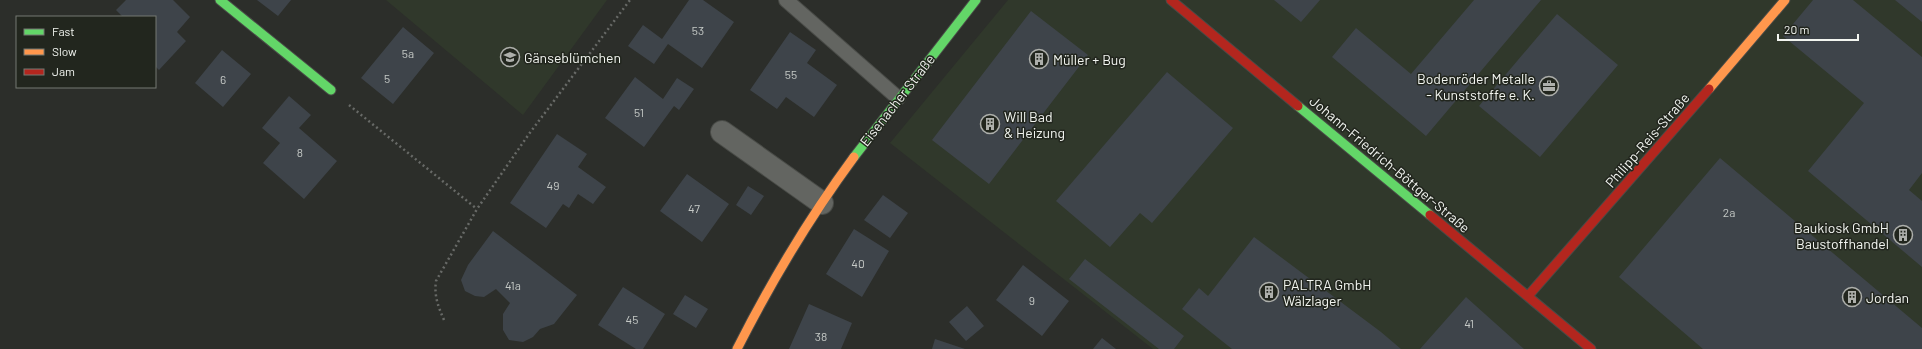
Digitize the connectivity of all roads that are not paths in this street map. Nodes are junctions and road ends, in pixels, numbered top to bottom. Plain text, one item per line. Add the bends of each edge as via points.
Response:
1 (220, 0) edge
2 (786, 0) edge
3 (976, 0) edge
4 (1172, 0) edge
5 (1785, 0) edge
6 (331, 90) road end
7 (898, 98) junction
8 (722, 132) dead end
9 (822, 203) junction
10 (1528, 296) junction
11 (737, 349) edge
12 (1591, 349) edge

1 - 6 street
2 - 7 lane
3 - 7 street, Eisenacher Straße
4 - 10 street, Johann-Friedrich-Böttger-Straße
5 - 10 street, Philipp-Reis-Straße
7 - 9 street, Eisenacher Straße
8 - 9 street
9 - 11 street, Eisenacher Straße via 781,265
10 - 12 street, Johann-Friedrich-Böttger-Straße

